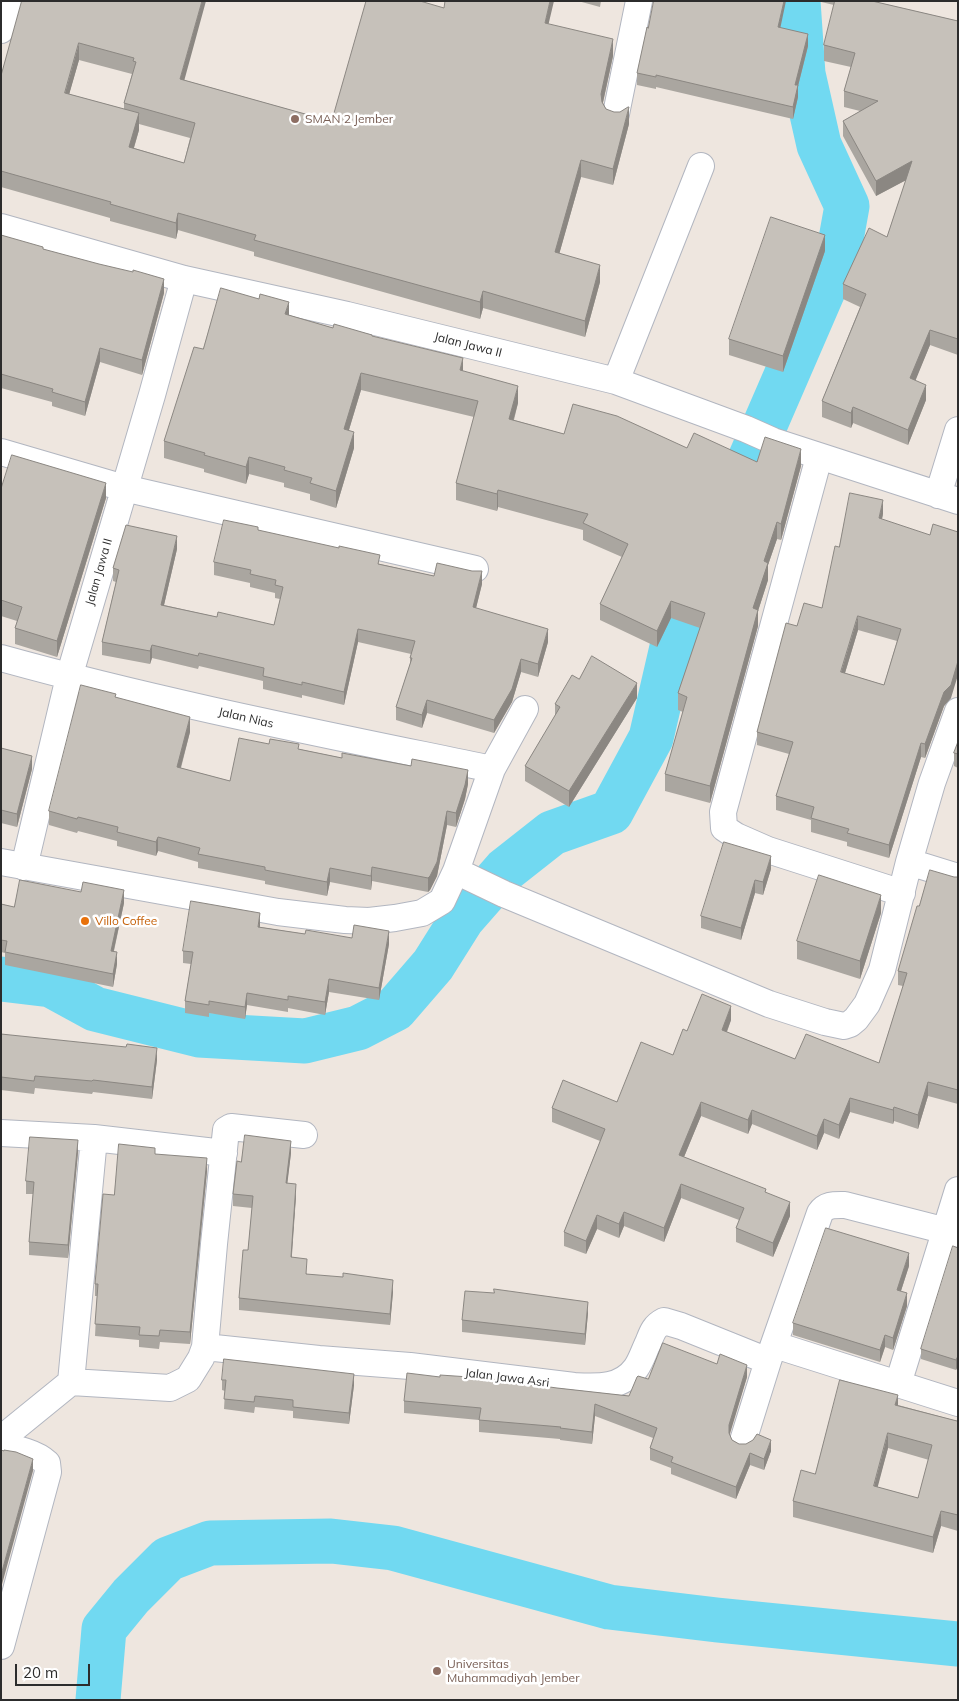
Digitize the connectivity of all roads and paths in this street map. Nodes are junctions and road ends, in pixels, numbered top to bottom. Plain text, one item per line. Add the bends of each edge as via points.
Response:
1 (10, 1) edge
2 (639, 1) edge
3 (1, 30) edge
4 (616, 114) edge
5 (702, 166) dead end
6 (1, 226) edge
7 (184, 279) junction
8 (616, 381) junction
9 (958, 430) edge
10 (1, 452) edge
11 (820, 457) junction
12 (124, 488) junction
13 (948, 498) edge
14 (475, 569) edge
15 (1, 658) edge
16 (68, 677) junction
17 (525, 709) dead end
18 (958, 711) edge
19 (492, 770) junction
20 (909, 862) junction
21 (12, 865) edge
22 (465, 876) junction
23 (958, 877) edge
24 (902, 893) junction
25 (1, 1133) edge
26 (304, 1135) dead end
27 (94, 1138) junction
28 (224, 1153) junction
29 (958, 1190) edge
30 (952, 1232) edge
31 (206, 1347) junction
32 (772, 1353) junction
33 (71, 1382) junction
34 (898, 1384) junction
35 (958, 1403) edge
36 (1, 1439) edge
37 (743, 1442) edge
38 (1, 1446) edge
39 (1, 1646) edge

1 - 3 street
2 - 4 street
5 - 8 street
6 - 7 street, Jalan Jawa II
7 - 8 street, Jalan Jawa II
7 - 12 street, Jalan Jawa II
8 - 11 street, Jalan Jawa II
9 - 13 street
10 - 12 street
11 - 13 street, Jalan Jawa II
11 - 24 street via 723,812 723,825 736,836 768,850
12 - 14 street
12 - 16 street, Jalan Jawa II
15 - 16 street, Jalan Nias
16 - 19 street, Jalan Nias
16 - 21 street, Jalan Jawa II
17 - 19 street
18 - 20 street via 932,783
19 - 22 street
20 - 23 street
20 - 24 street
21 - 22 street via 278,912 345,920 395,918 422,913 442,901
22 - 24 street via 769,1004 844,1026 856,1019 867,1004 882,970
25 - 27 street
26 - 28 street via 230,1126 224,1136
27 - 28 street
27 - 33 street
28 - 31 street
29 - 30 street
30 - 32 street via 845,1205 829,1205 823,1209
30 - 34 street
31 - 32 street, Jalan Jawa Asri via 597,1387 620,1382 636,1368 653,1330 664,1321
31 - 33 street via 188,1379 170,1388
32 - 34 street
32 - 37 street
33 - 36 street
34 - 35 street
38 - 39 street via 42,1459 47,1463 48,1472

